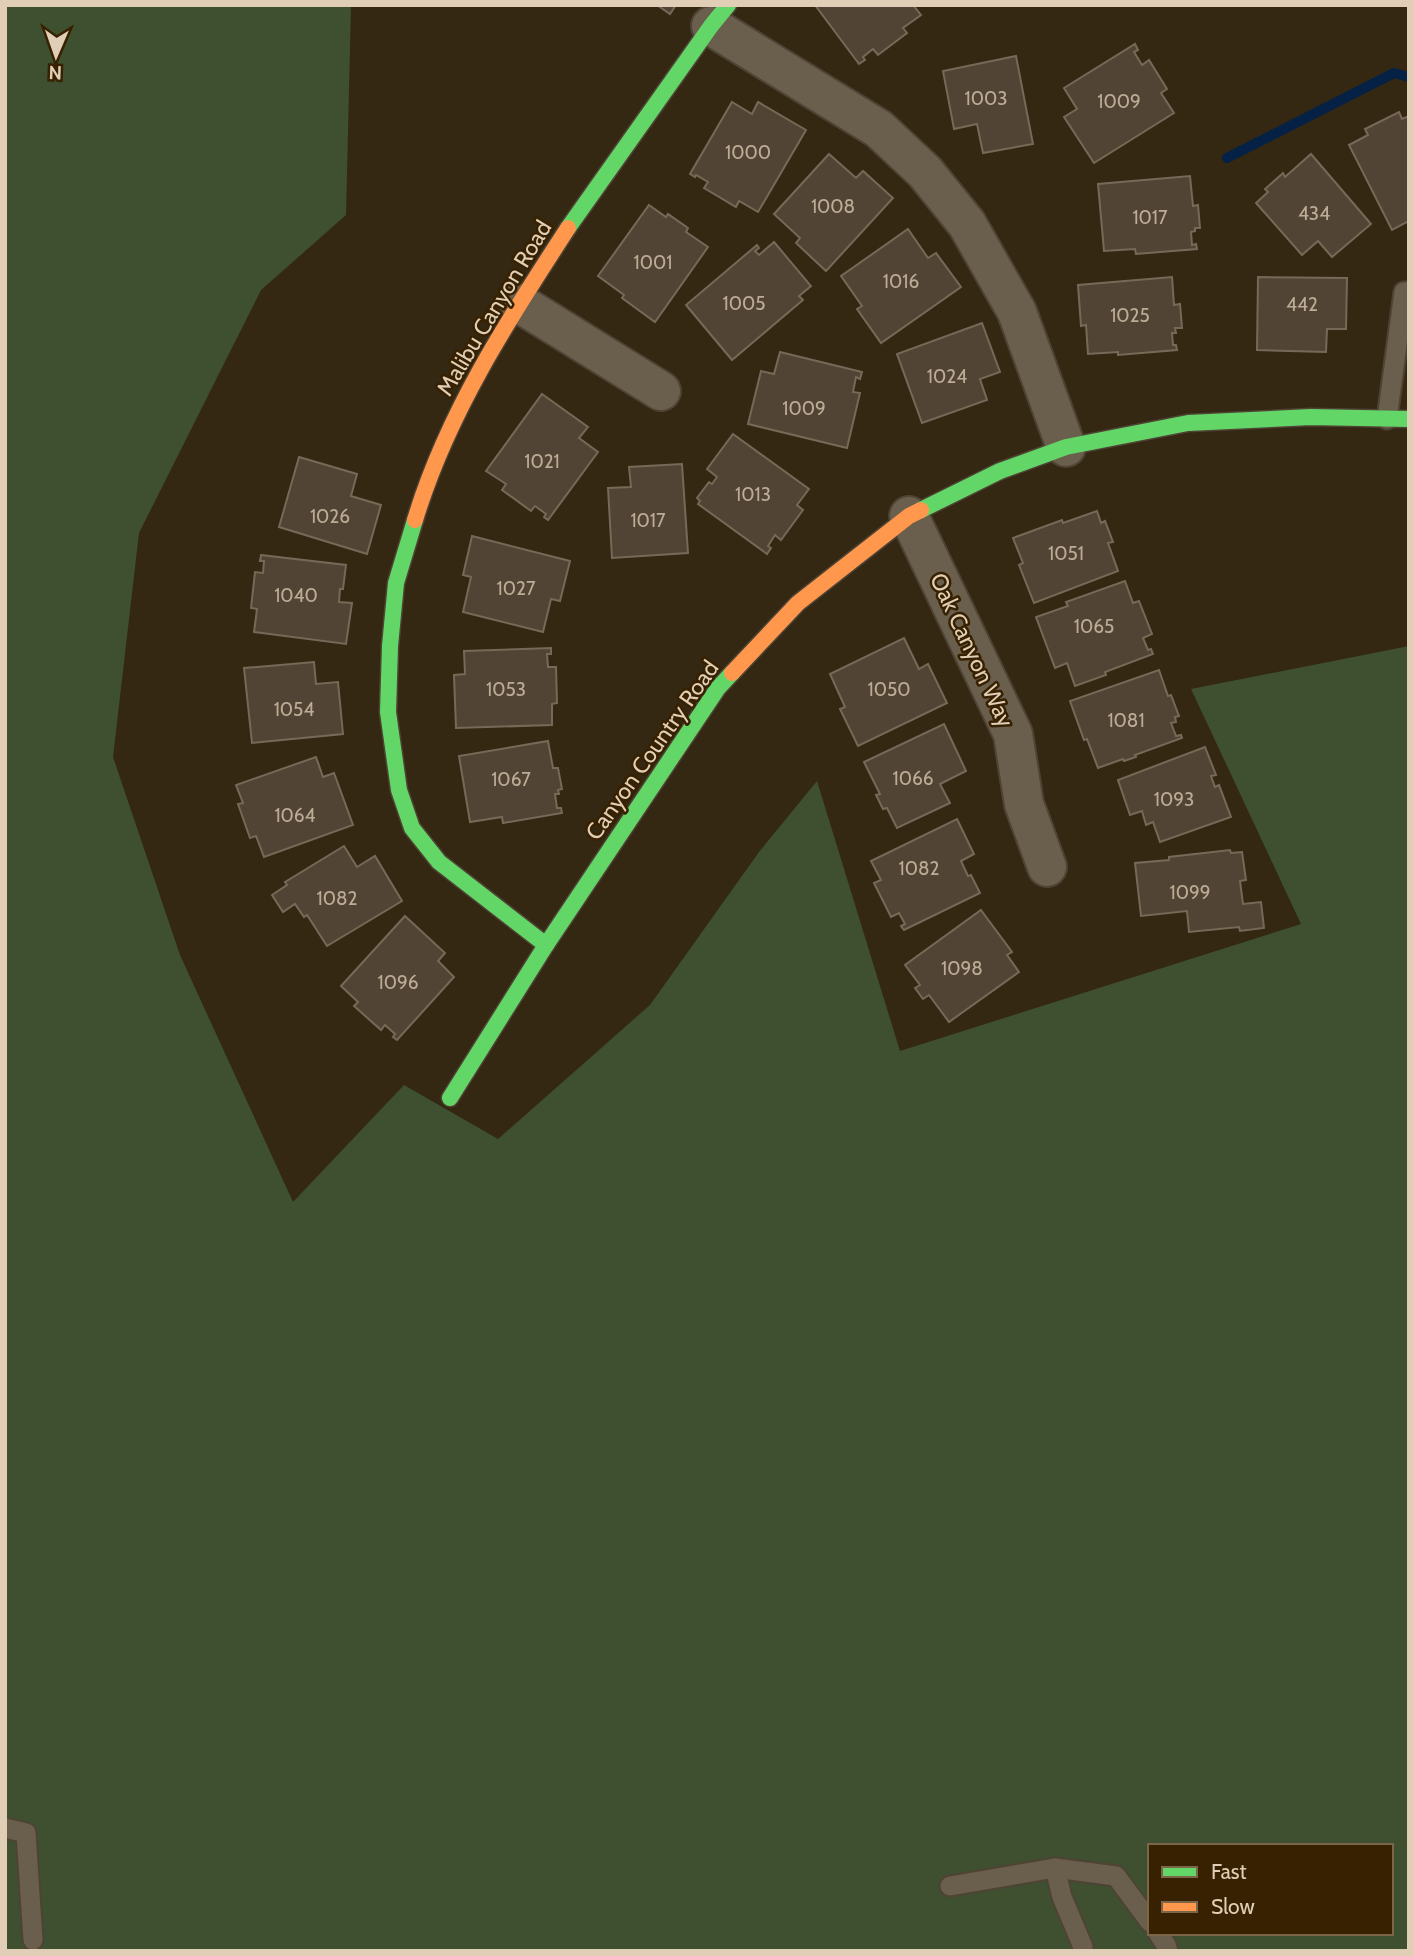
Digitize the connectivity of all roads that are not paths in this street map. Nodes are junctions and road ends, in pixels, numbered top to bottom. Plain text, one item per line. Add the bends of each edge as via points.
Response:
1 (720, 16) edge
2 (1409, 292) edge
3 (519, 303) junction
4 (661, 391) dead end
5 (1387, 419) junction
6 (1409, 419) edge
7 (1066, 447) junction
8 (909, 516) junction
9 (1047, 867) dead end
10 (546, 945) junction
11 (450, 1098) dead end
12 (5, 1828) edge
13 (1055, 1868) junction
14 (950, 1886) dead end
15 (1148, 1919) edge
16 (1159, 1935) edge
17 (33, 1940) dead end
18 (1082, 1951) edge
19 (1168, 1951) edge

1 - 3 street, Malibu Canyon Road via 585,202
1 - 7 street via 878,129 925,172 967,224 1017,312
2 - 5 lane via 1404,292
3 - 4 street
3 - 10 street, Malibu Canyon Road via 480,368 419,506 396,583 388,712 400,789 412,828 439,862
5 - 6 street, Canyon Country Road
5 - 7 street, Canyon Country Road via 1311,416 1188,423
7 - 8 street, Canyon Country Road via 1000,471
8 - 9 street, Oak Canyon Way via 1013,734 1024,804
8 - 10 street, Canyon Country Road via 799,603 718,688
10 - 11 street, Canyon Country Road
12 - 17 lane via 26,1833
13 - 14 lane
13 - 15 lane via 1116,1876
13 - 18 lane
16 - 19 lane

